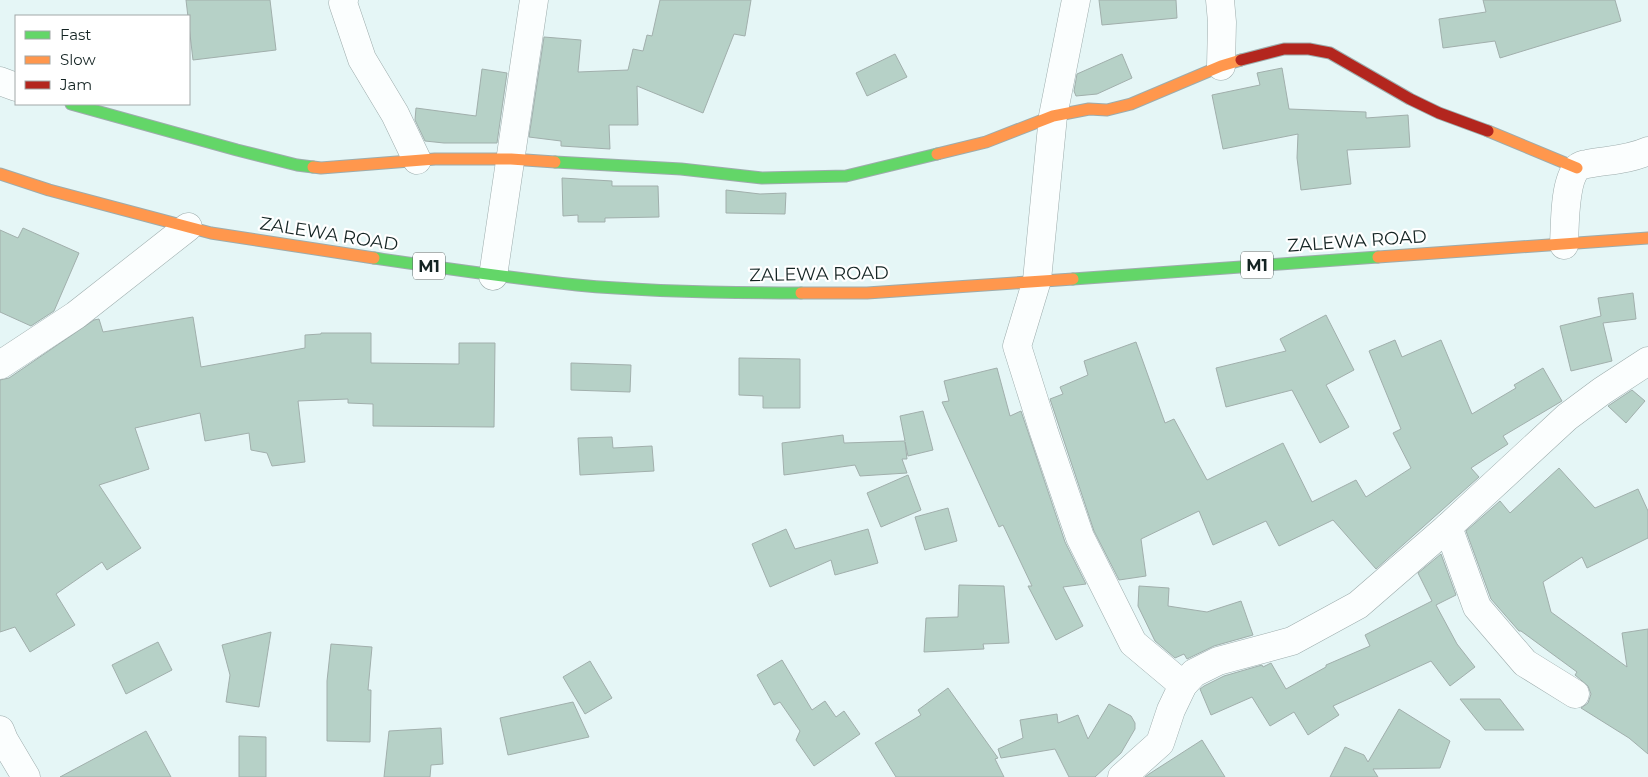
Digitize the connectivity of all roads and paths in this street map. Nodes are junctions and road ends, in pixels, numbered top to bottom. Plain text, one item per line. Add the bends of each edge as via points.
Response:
1 (344, 0) edge
2 (534, 0) edge
3 (1076, 0) edge
4 (1220, 0) edge
5 (1221, 66) junction
6 (0, 81) edge
7 (15, 87) edge
8 (74, 105) edge
9 (1053, 116) junction
10 (1648, 151) edge
11 (511, 159) junction
12 (417, 160) junction
13 (1577, 168) junction
14 (0, 174) edge
15 (188, 227) junction
16 (1648, 238) edge
17 (1564, 245) junction
18 (493, 276) junction
19 (1037, 280) junction
20 (1648, 361) edge
21 (0, 365) edge
22 (1448, 527) junction
23 (1183, 685) junction
24 (1575, 694) dead end
25 (0, 730) edge
26 (26, 777) edge
27 (1122, 777) edge

1 - 12 street via 362,59 395,114
2 - 11 street
3 - 9 street
4 - 5 street
5 - 9 main road via 1131,104
5 - 13 main road via 1284,49 1330,53 1439,113
6 - 7 street
8 - 12 main road via 297,165 321,168
9 - 11 main road via 986,142 846,176 762,178 681,169
9 - 19 street
10 - 13 street via 1635,157
11 - 12 main road
11 - 18 street
13 - 17 street via 1566,199
14 - 15 main road, ZALEWA ROAD / M1
15 - 18 main road, ZALEWA ROAD / M1
15 - 21 street via 76,316
16 - 17 main road, ZALEWA ROAD / M1
17 - 19 main road, ZALEWA ROAD / M1
18 - 19 main road, ZALEWA ROAD / M1 via 646,290 748,293 867,292
19 - 23 street via 1017,346 1080,536 1132,643
20 - 22 street via 1567,418
22 - 23 street via 1358,605 1292,641 1218,661 1194,673
22 - 24 street via 1477,607 1525,663
23 - 27 street via 1160,743
25 - 26 street

